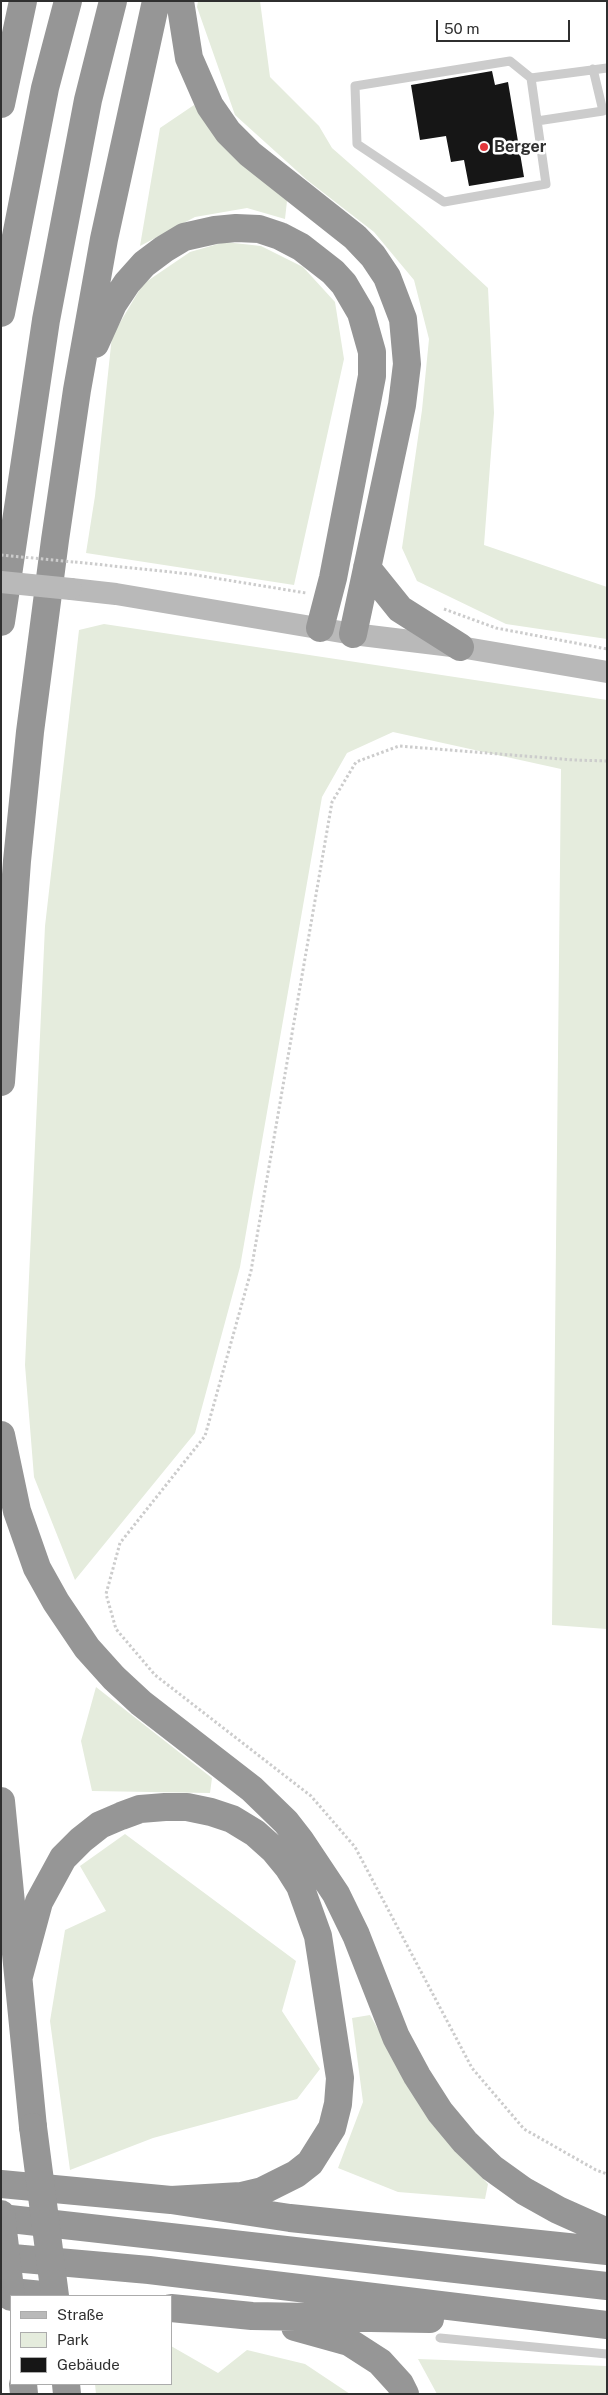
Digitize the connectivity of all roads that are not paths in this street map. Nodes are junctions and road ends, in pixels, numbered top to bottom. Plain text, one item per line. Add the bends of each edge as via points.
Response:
1 (23, 1) edge
2 (68, 1) edge
3 (113, 1) edge
4 (156, 1) edge
5 (180, 1) edge
6 (607, 68) edge
7 (593, 69) junction
8 (531, 78) junction
9 (1, 104) edge
10 (537, 120) junction
11 (1, 313) edge
12 (77, 390) junction
13 (367, 568) junction
14 (1, 582) edge
15 (1, 622) edge
16 (320, 628) junction
17 (353, 634) junction
18 (460, 647) junction
19 (607, 672) edge
20 (1, 1082) edge
21 (1, 1436) edge
22 (1, 1801) edge
23 (19, 1976) junction
24 (1, 2184) edge
25 (171, 2200) junction
26 (1, 2214) edge
27 (1, 2218) edge
28 (607, 2232) edge
29 (607, 2251) edge
30 (1, 2257) edge
31 (607, 2286) edge
32 (1, 2291) edge
33 (11, 2295) edge
34 (43, 2295) edge
35 (54, 2295) edge
36 (172, 2308) edge
37 (252, 2316) junction
38 (598, 2324) edge
39 (440, 2338) dead end
40 (607, 2354) edge
41 (406, 2394) edge

1 - 9 highway
2 - 11 highway via 45,88
3 - 15 highway via 88,100 46,320
4 - 12 highway via 104,239
5 - 13 highway via 189,58 210,106 228,132 250,154 355,237 373,256 396,297 403,319 407,364 402,405
6 - 7 lane
7 - 8 lane
7 - 10 lane via 603,110
8 - 10 lane
8 - 10 lane via 510,62 355,86 357,144 444,202 546,184
12 - 16 highway via 98,338 127,283 144,264 184,237 229,228 260,229 301,247 333,272 361,313 372,352 372,376 337,558
12 - 20 highway via 30,732
13 - 17 highway
13 - 18 highway via 400,609
14 - 16 main road, bridge via 116,594
16 - 17 main road
17 - 18 main road
18 - 19 main road
21 - 28 highway via 18,1511 34,1562 56,1602 101,1664 141,1703 252,1789 305,1846 352,1926 400,2044 440,2112 492,2168 524,2191
22 - 23 highway
23 - 25 highway via 39,1902 64,1858 100,1825 121,1816 165,1807 210,1812 232,1819 255,1833 288,1867 300,1886 318,1936 340,2078 332,2128 310,2162 262,2191 241,2196
23 - 35 highway, bridge
24 - 25 highway
25 - 29 highway via 290,2218
26 - 33 highway, bridge
27 - 31 highway
30 - 38 highway via 148,2270
32 - 34 highway
36 - 37 highway
37 - 38 highway
37 - 41 highway via 349,2342 380,2362
39 - 40 lane

